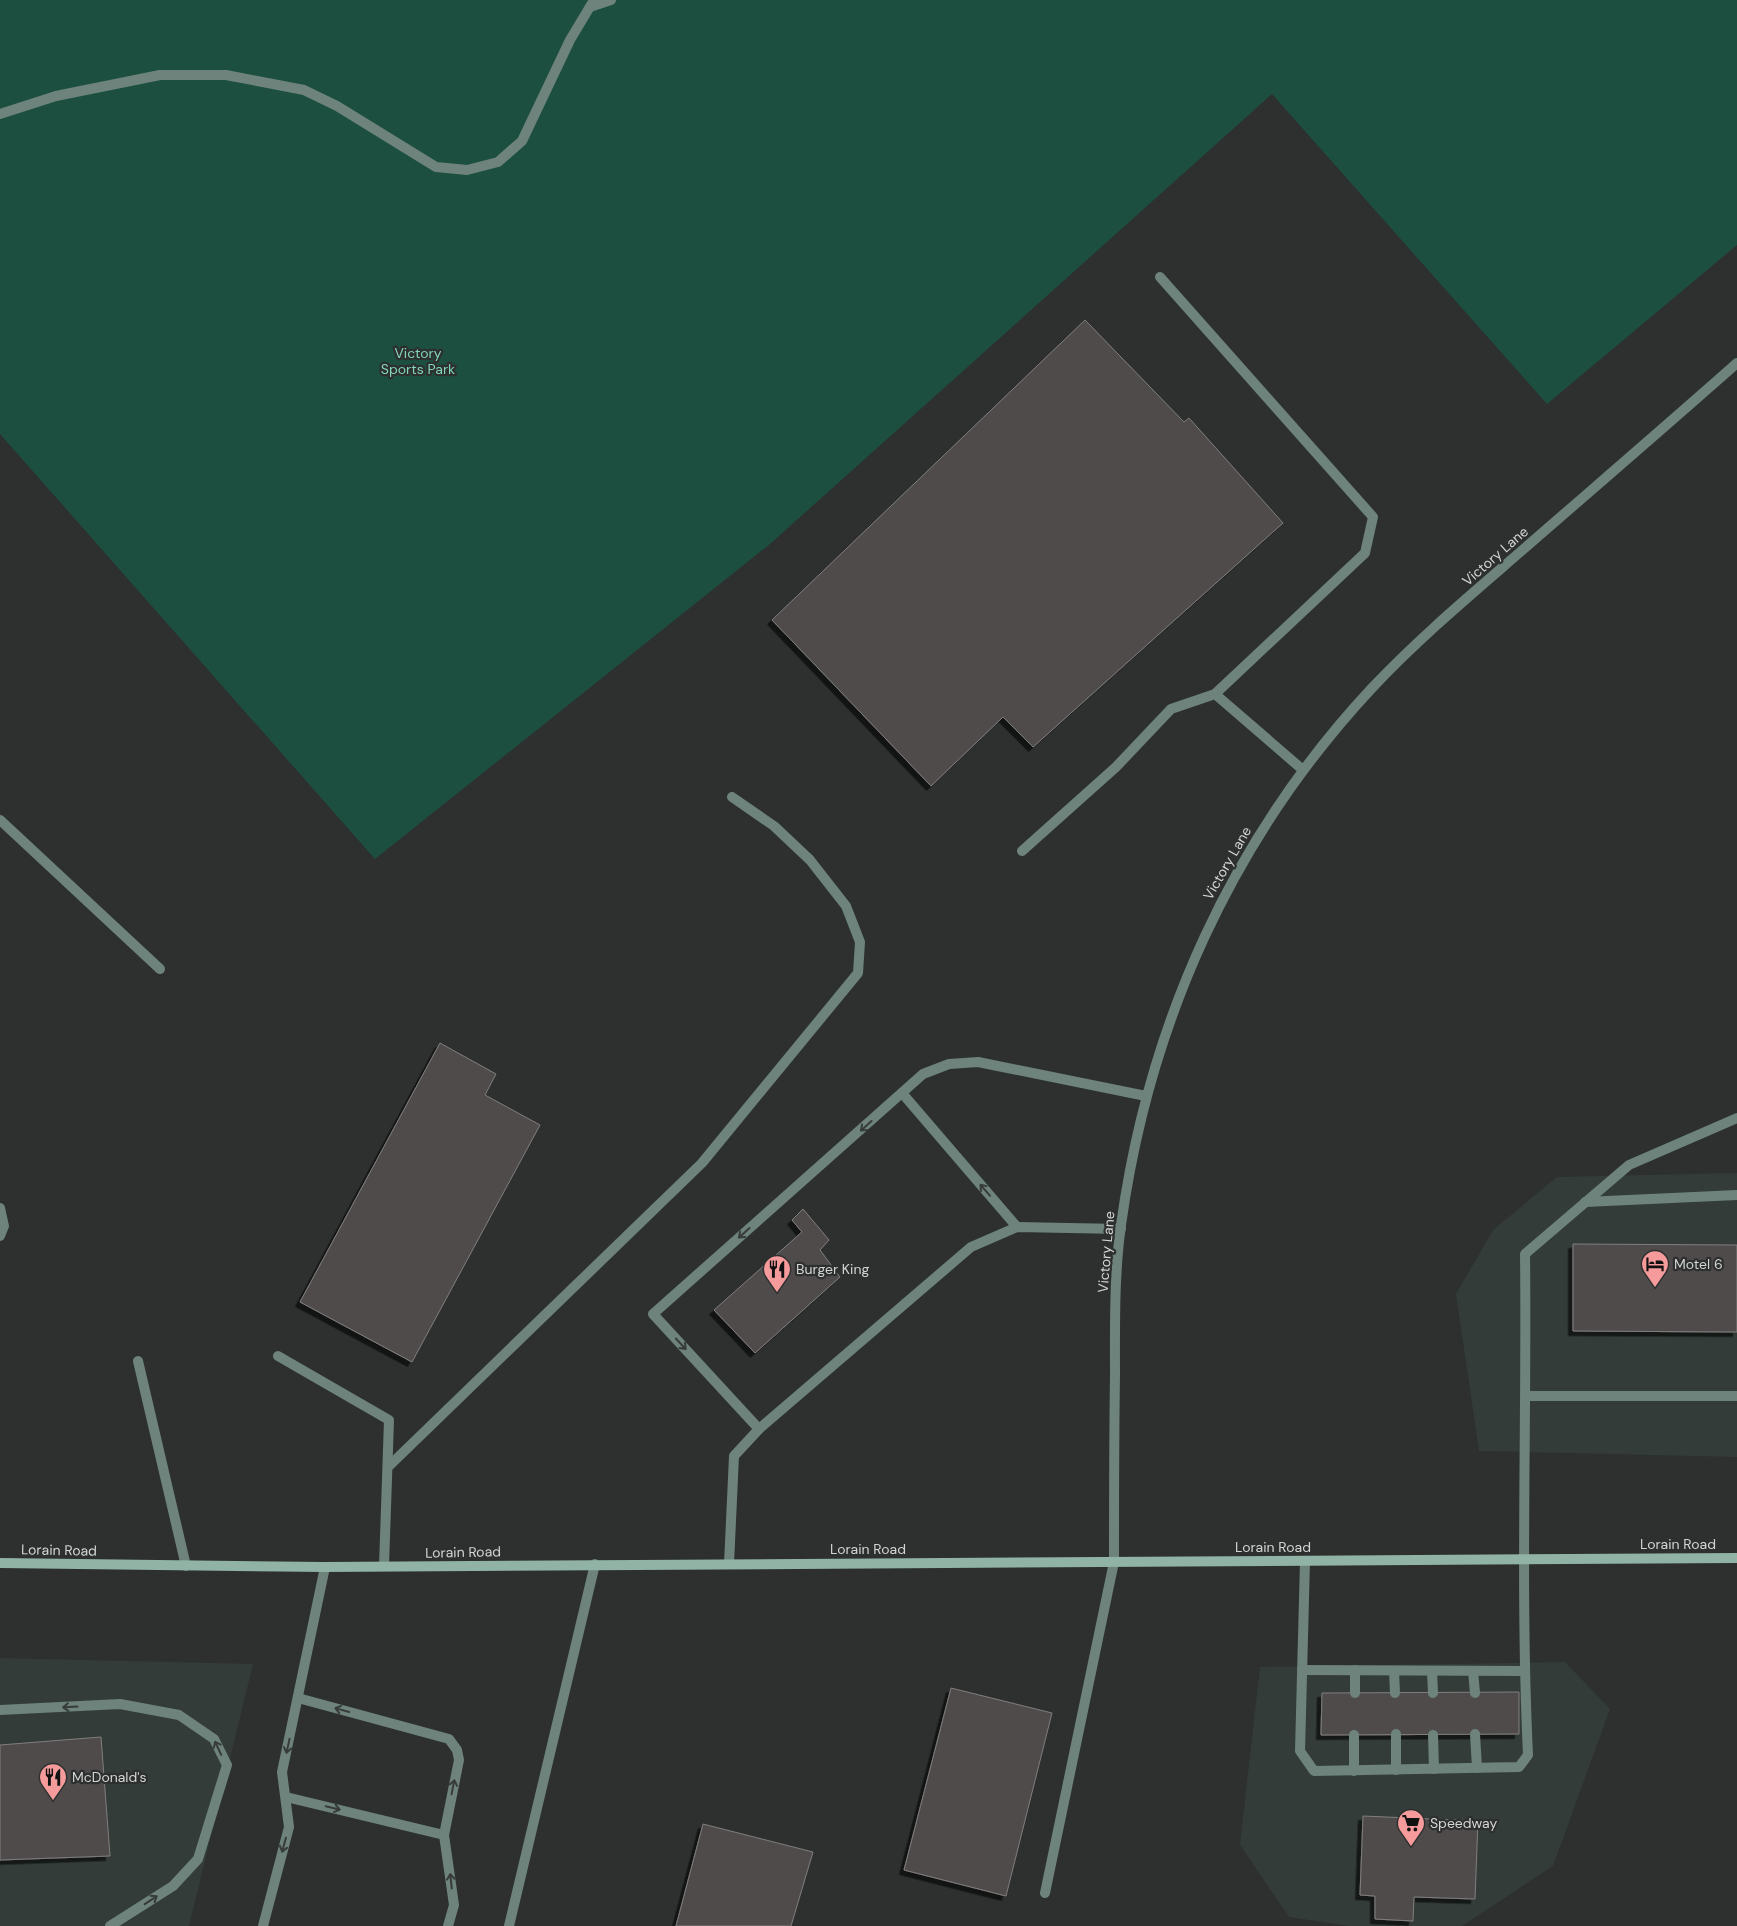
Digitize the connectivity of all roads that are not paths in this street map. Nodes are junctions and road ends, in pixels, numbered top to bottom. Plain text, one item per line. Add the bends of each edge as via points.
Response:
1 (611, 0) edge
2 (592, 4) edge
3 (0, 114) edge
4 (1160, 277) dead end
5 (1737, 363) edge
6 (1214, 694) junction
7 (1304, 770) junction
8 (732, 797) dead end
9 (0, 820) edge
10 (1022, 851) dead end
11 (160, 969) dead end
12 (902, 1093) junction
13 (1146, 1096) junction
14 (1737, 1118) edge
15 (1737, 1196) edge
16 (1585, 1202) junction
17 (0, 1208) edge
18 (1017, 1227) junction
19 (1121, 1229) junction
20 (0, 1236) edge
21 (278, 1356) dead end
22 (138, 1361) dead end
23 (1527, 1396) junction
24 (1737, 1396) edge
25 (759, 1428) junction
26 (388, 1466) junction
27 (1737, 1558) edge
28 (1522, 1560) junction
29 (1305, 1561) junction
30 (1114, 1562) junction
31 (0, 1563) edge
32 (595, 1564) junction
33 (728, 1564) junction
34 (186, 1566) junction
35 (384, 1566) junction
36 (324, 1567) junction
37 (1302, 1670) junction
38 (1355, 1670) junction
39 (1394, 1670) junction
40 (1432, 1671) junction
41 (1473, 1671) junction
42 (1524, 1671) junction
43 (1355, 1693) dead end
44 (1395, 1693) dead end
45 (1433, 1693) dead end
46 (1474, 1693) dead end
47 (298, 1698) junction
48 (0, 1710) edge
49 (1396, 1734) dead end
50 (1433, 1734) dead end
51 (1475, 1734) dead end
52 (1354, 1735) dead end
53 (1477, 1768) junction
54 (1434, 1769) junction
55 (1396, 1770) junction
56 (1354, 1771) junction
57 (286, 1797) junction
58 (444, 1835) junction
59 (1044, 1893) dead end
60 (110, 1926) edge
61 (263, 1926) edge
62 (448, 1926) edge
63 (509, 1926) edge

1 - 2 street
2 - 3 street via 570,40 522,141 498,162 467,170 436,167 337,106 304,90 226,75 160,76 56,96
4 - 6 street via 1373,517 1365,553
5 - 7 street, Victory Lane via 1405,654 1370,690
6 - 7 street
6 - 10 street via 1171,709 1116,766
7 - 13 street, Victory Lane via 1249,851 1199,945 1180,991
8 - 26 street via 774,826 810,860 846,906 860,942 858,973 702,1163
9 - 11 street
12 - 13 street via 923,1074 949,1064 978,1062
18 -> 12 street
12 -> 25 street via 653,1314
13 - 19 street, Victory Lane
14 - 16 street via 1629,1165
15 - 16 street
16 - 23 street via 1525,1254
17 - 20 street via 4,1226
18 - 19 street
18 - 25 street via 970,1247
19 - 30 street, Victory Lane via 1115,1324
21 - 26 street via 389,1420
22 - 34 street
23 - 24 street
23 - 28 street
25 - 33 street via 734,1456
26 - 35 street
27 - 28 main road, Lorain Road
28 - 29 main road, Lorain Road
28 - 42 street
29 - 30 main road, Lorain Road
29 - 37 street
30 - 33 main road, Lorain Road
30 - 59 street, Victory Lane
31 - 34 main road, Lorain Road
32 - 33 main road, Lorain Road
32 - 35 main road, Lorain Road
32 - 63 street
34 - 36 main road, Lorain Road
35 - 36 main road, Lorain Road
36 - 47 street
37 - 38 street
37 - 56 street via 1300,1751 1314,1771
38 - 39 street
38 - 43 street
39 - 40 street
39 - 44 street
40 - 41 street
40 - 45 street
41 - 42 street
41 - 46 street
42 - 53 street via 1528,1755 1519,1767
47 -> 57 street via 282,1772
58 -> 47 street via 458,1760 457,1750 449,1739
60 -> 48 street via 174,1886 198,1859 226,1765 214,1739 179,1715 120,1704
49 - 55 street
50 - 54 street
51 - 53 street
52 - 56 street
53 - 54 street
54 - 55 street
55 - 56 street
57 -> 58 street
57 -> 61 street via 289,1827
62 -> 58 street via 454,1905

